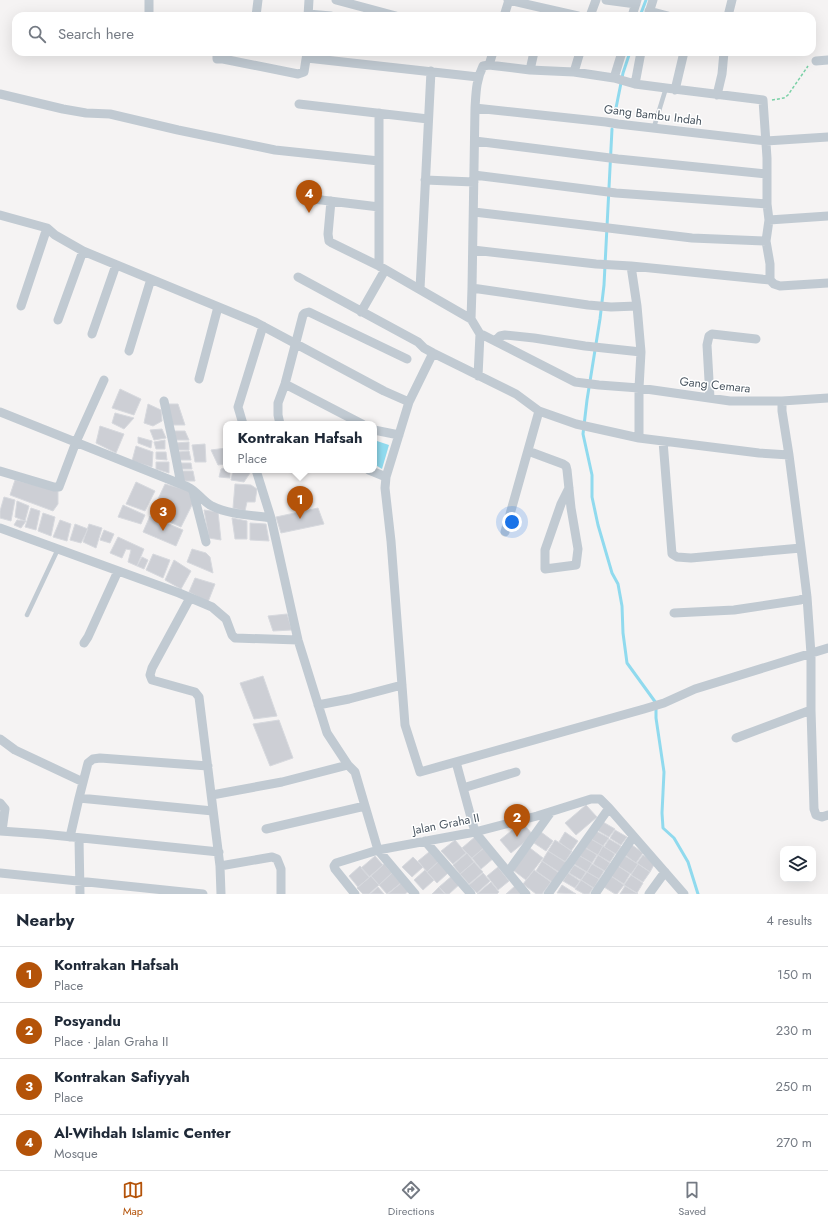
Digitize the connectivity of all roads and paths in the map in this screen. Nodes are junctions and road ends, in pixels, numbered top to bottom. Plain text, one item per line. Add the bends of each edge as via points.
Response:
1 (149, 0) edge
2 (258, 0) edge
3 (309, 0) edge
4 (336, 0) edge
5 (509, 0) edge
6 (596, 0) edge
7 (606, 0) edge
8 (653, 0) edge
9 (732, 0) edge
10 (636, 2) edge
11 (149, 12) edge
12 (256, 12) edge
13 (308, 12) edge
14 (381, 12) edge
15 (505, 12) edge
16 (545, 12) edge
17 (592, 12) edge
18 (633, 12) edge
19 (650, 12) edge
20 (729, 12) edge
21 (217, 56) edge
22 (307, 56) edge
23 (315, 56) edge
24 (492, 56) edge
25 (533, 56) edge
26 (579, 56) edge
27 (622, 56) edge
28 (639, 56) edge
29 (683, 56) edge
30 (724, 56) edge
31 (828, 60) edge
32 (816, 61) joint
33 (489, 65) junction
34 (530, 70) junction
35 (431, 71) junction
36 (574, 72) junction
37 (478, 77) junction
38 (624, 80) junction
39 (666, 88) junction
40 (675, 90) junction
41 (0, 94) edge
42 (717, 95) junction
43 (763, 100) junction
44 (299, 104) dead end
45 (475, 108) junction
46 (379, 113) junction
47 (428, 119) junction
48 (654, 128) junction
49 (828, 137) edge
50 (475, 141) junction
51 (766, 141) junction
52 (379, 160) junction
53 (767, 174) junction
54 (474, 178) junction
55 (425, 180) junction
56 (305, 198) dead end
57 (331, 201) junction
58 (766, 204) junction
59 (379, 207) junction
60 (474, 212) junction
61 (828, 216) edge
62 (1, 218) edge
63 (769, 220) junction
64 (47, 228) junction
65 (766, 241) junction
66 (473, 250) junction
67 (83, 251) junction
68 (116, 265) junction
69 (631, 266) junction
70 (382, 268) junction
71 (298, 277) dead end
72 (151, 279) junction
73 (770, 280) junction
74 (828, 283) edge
75 (472, 288) junction
76 (420, 289) junction
77 (21, 306) dead end
78 (637, 306) junction
79 (218, 307) junction
80 (361, 312) junction
81 (471, 319) junction
82 (58, 320) dead end
83 (263, 326) junction
84 (92, 334) dead end
85 (480, 334) junction
86 (756, 339) dead end
87 (495, 341) junction
88 (295, 343) junction
89 (129, 351) dead end
90 (641, 352) junction
91 (433, 353) junction
92 (407, 359) dead end
93 (478, 376) junction
94 (199, 379) dead end
95 (104, 380) dead end
96 (285, 384) junction
97 (639, 388) junction
98 (710, 398) junction
99 (828, 398) edge
100 (164, 401) dead end
101 (782, 401) junction
102 (409, 402) junction
103 (539, 411) junction
104 (0, 412) edge
105 (242, 421) edge
106 (279, 421) edge
107 (356, 421) edge
108 (377, 431) edge
109 (399, 435) junction
110 (639, 438) junction
111 (663, 441) junction
112 (76, 442) junction
113 (528, 451) junction
114 (789, 455) junction
115 (0, 471) edge
116 (257, 473) edge
117 (377, 473) edge
118 (386, 477) junction
119 (181, 484) junction
120 (568, 488) junction
121 (193, 490) junction
122 (271, 518) junction
123 (0, 528) edge
124 (505, 532) dead end
125 (206, 542) dead end
126 (801, 548) junction
127 (58, 549) junction
128 (118, 571) junction
129 (807, 597) junction
130 (190, 598) junction
131 (674, 613) dead end
132 (27, 615) dead end
133 (298, 640) junction
134 (84, 643) dead end
135 (828, 648) edge
136 (811, 654) junction
137 (402, 685) junction
138 (318, 705) junction
139 (811, 710) junction
140 (736, 738) dead end
141 (0, 739) edge
142 (456, 762) junction
143 (348, 765) junction
144 (208, 766) junction
145 (516, 772) dead end
146 (83, 782) junction
147 (463, 788) junction
148 (212, 795) junction
149 (79, 798) junction
150 (0, 803) edge
151 (365, 806) junction
152 (609, 808) junction
153 (212, 811) junction
154 (551, 812) junction
155 (828, 815) edge
156 (266, 830) dead end
157 (1, 831) edge
158 (475, 832) junction
159 (633, 837) junction
160 (75, 838) junction
161 (425, 841) junction
162 (378, 850) junction
163 (218, 852) junction
164 (220, 866) junction
165 (508, 872) junction
166 (665, 872) junction
167 (0, 873) edge
168 (81, 881) junction
169 (80, 894) edge
170 (203, 894) edge
171 (221, 894) edge
172 (281, 894) edge
173 (355, 894) edge
174 (415, 894) edge
175 (471, 894) edge
176 (526, 894) edge
177 (548, 894) edge
178 (595, 894) edge
179 (649, 894) edge
180 (684, 894) edge

1 - 11 street
2 - 12 street
3 - 13 street
4 - 14 street
5 - 15 street
5 - 16 street
6 - 17 street
7 - 10 street
8 - 19 street
9 - 20 street
10 - 18 street
21 - 22 street via 298,74 304,72
23 - 35 street
24 - 33 street
25 - 34 street
26 - 36 street
27 - 38 street
28 - 38 street
29 - 40 street
30 - 42 street
31 - 32 street
32 - 43 path via 808,66 788,95 780,99
33 - 34 street
33 - 37 street via 483,66
34 - 36 street
35 - 37 street
35 - 47 street
36 - 38 street
37 - 45 street
38 - 39 street
39 - 40 street
39 - 48 lane
40 - 42 street
41 - 52 street via 86,113 110,114 275,150
42 - 43 street
43 - 51 street
44 - 46 street
45 - 48 street, Gang Bambu Indah
45 - 50 street
46 - 47 street
46 - 52 street
47 - 55 street
48 - 51 street, Gang Bambu Indah
49 - 51 street, Gang Bambu Indah
50 - 53 street
50 - 54 street
51 - 53 street
52 - 59 street
53 - 58 street
54 - 55 street
54 - 58 street via 616,193
54 - 60 street
55 - 76 street
56 - 57 street
57 - 59 street
57 - 70 street via 329,241
58 - 63 street
59 - 70 street
60 - 65 street via 692,238
60 - 66 street
61 - 63 street
62 - 64 street
63 - 65 street
64 - 67 street
64 - 77 street
65 - 73 street
66 - 69 street
66 - 75 street
67 - 68 street
67 - 82 street
68 - 72 street
68 - 84 street
69 - 73 street
69 - 78 street
70 - 76 street
70 - 80 street
71 - 80 street
72 - 79 street
72 - 89 street
73 - 74 street via 780,286
75 - 78 street via 588,305
75 - 81 street
76 - 81 street
78 - 90 street
79 - 83 street
79 - 94 street
80 - 91 street via 418,342
81 - 85 street
83 - 88 street
83 - 105 street via 238,407
85 - 87 street
85 - 93 street
86 - 98 street via 712,334 709,336 707,345
87 - 90 street via 505,335
87 - 97 street, Gang Cemara via 575,382
88 - 92 street via 303,315 308,312
88 - 96 street
88 - 102 street via 384,392
90 - 97 street
91 - 93 street
91 - 102 street
93 - 103 street via 516,394
95 - 112 street
96 - 106 street via 278,403
96 - 107 street
97 - 98 street, Gang Cemara
97 - 110 street
98 - 101 street, Gang Cemara via 730,401
99 - 101 street, Gang Cemara
100 - 119 street
101 - 114 street
102 - 109 street
103 - 110 street via 576,424
103 - 113 street
104 - 112 street
108 - 109 street
109 - 118 street
110 - 111 street
111 - 114 street
111 - 126 street via 672,554 691,558
112 - 115 street via 58,487
112 - 119 street
113 - 120 street via 565,465
113 - 124 street
114 - 126 street
116 - 122 street
117 - 118 street
118 - 137 street
119 - 121 street
120 - 120 street via 545,550 545,569 576,565 578,548
121 - 122 street via 211,506 224,511
121 - 125 street
122 - 133 street
123 - 127 street
126 - 129 street
127 - 128 street
127 - 132 lane
128 - 130 street
128 - 134 street
129 - 131 street via 734,610
129 - 136 street
130 - 133 street via 212,607 222,615 235,638
130 - 144 street via 150,675 152,680 198,695
133 - 138 street
135 - 136 street
136 - 139 street
136 - 142 street via 695,689 664,703
137 - 138 street
137 - 142 street via 405,725 420,772
138 - 143 street via 327,733
139 - 140 street
139 - 155 street via 814,808 816,815
141 - 146 street via 15,750
142 - 147 street
143 - 148 street via 282,782
143 - 151 street via 355,772
144 - 146 street via 100,758 88,763
144 - 148 street
145 - 147 street
146 - 149 street
147 - 158 street
148 - 153 street
149 - 153 street
149 - 160 street
150 - 157 street via 5,809
151 - 156 street
151 - 162 street
152 - 154 street, Jalan Graha II via 602,800 594,799
152 - 159 street
152 - 177 street
153 - 163 street
154 - 158 street, Jalan Graha II
154 - 165 street
157 - 160 street
158 - 161 street, Jalan Graha II
158 - 165 street
159 - 166 street
159 - 178 street
160 - 163 street
160 - 168 street
161 - 162 street, Jalan Graha II
161 - 175 street
162 - 173 street, Jalan Graha II via 336,863 335,869
162 - 174 street
163 - 164 street
164 - 171 street
164 - 172 street via 272,857 277,859 281,869
165 - 176 street
166 - 179 street
166 - 180 street
167 - 168 street
168 - 169 street
168 - 170 street

